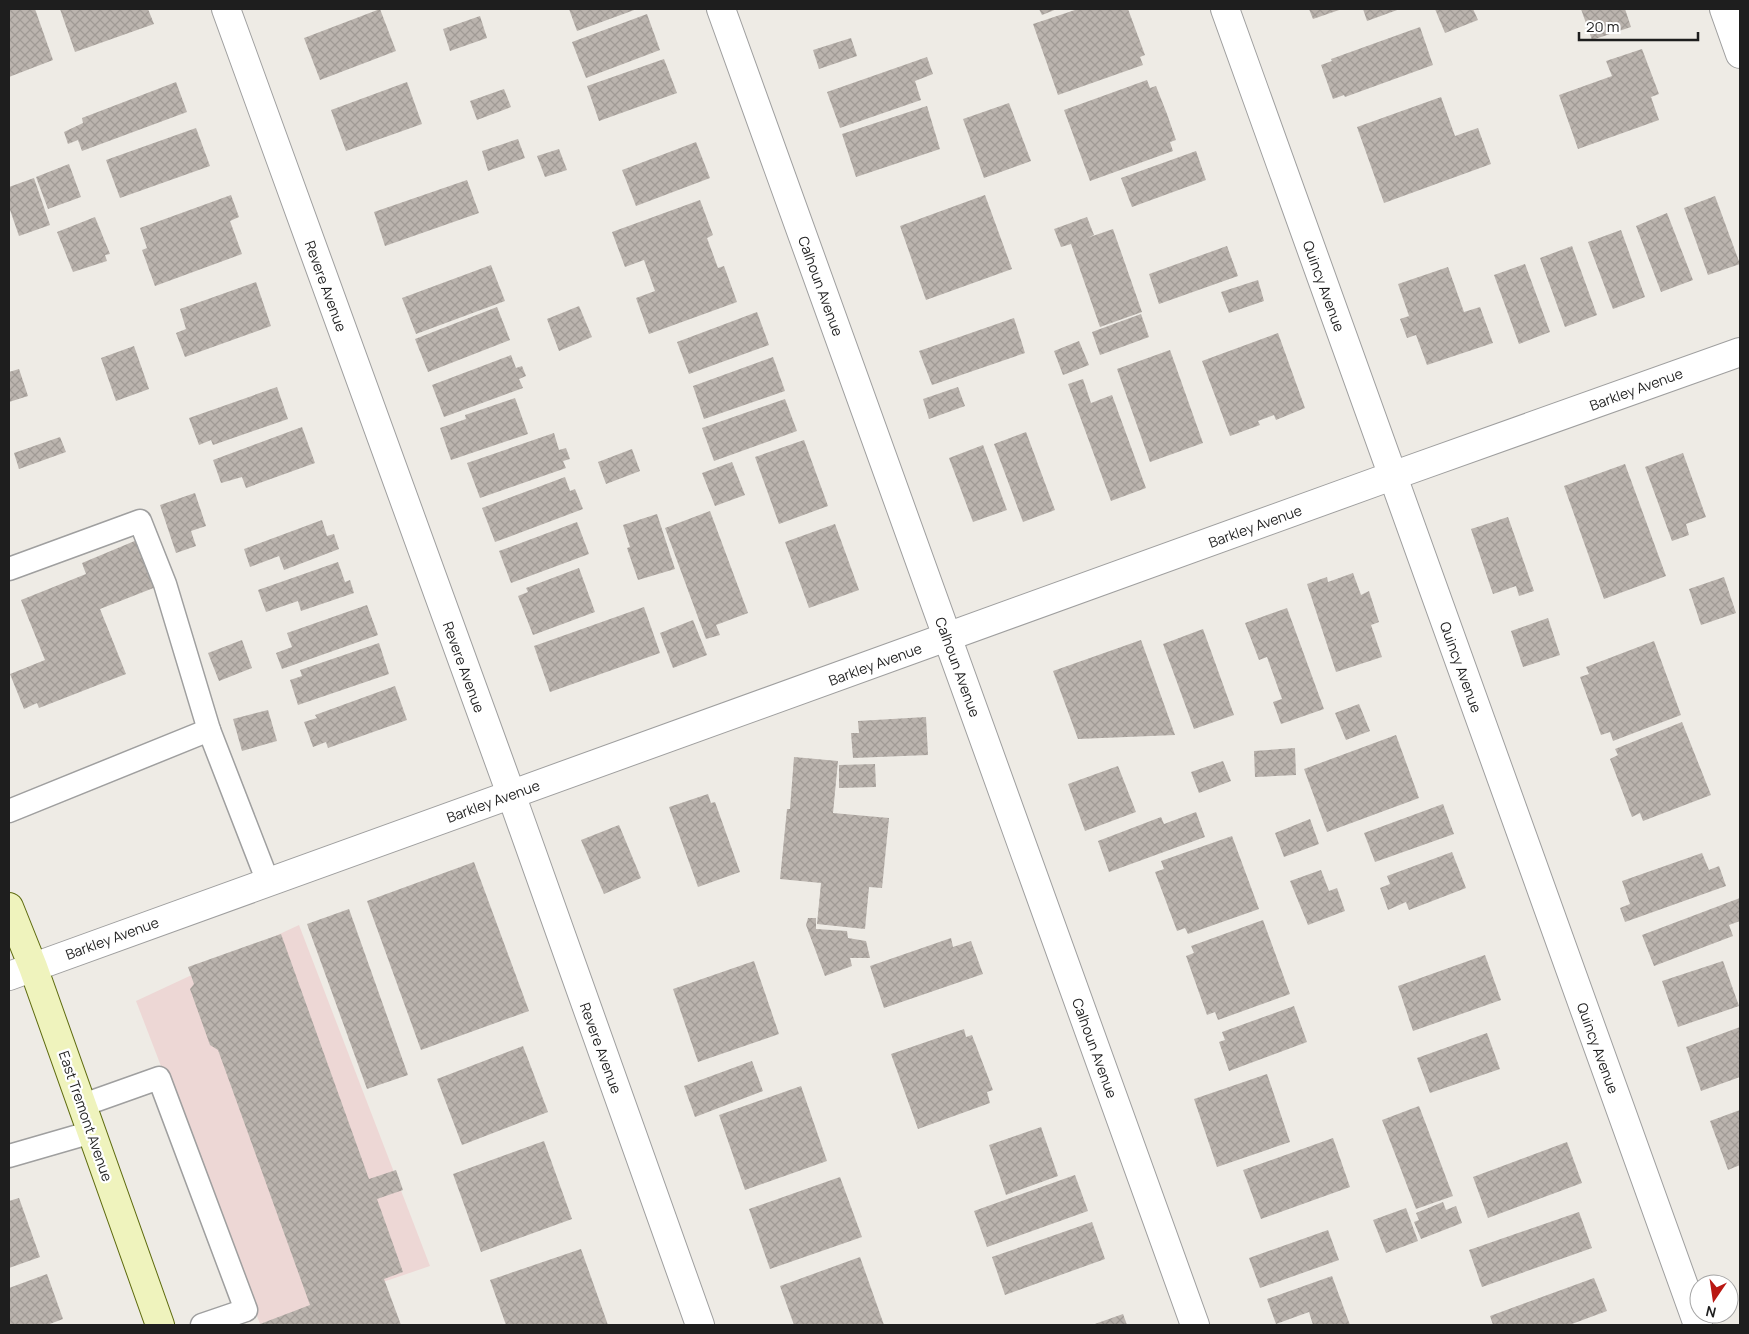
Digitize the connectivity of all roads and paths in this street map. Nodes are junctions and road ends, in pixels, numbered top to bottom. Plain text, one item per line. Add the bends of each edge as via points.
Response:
1 (226, 9) edge
2 (721, 9) edge
3 (1225, 9) edge
4 (1724, 9) edge
5 (1740, 54) edge
6 (1740, 352) edge
7 (1392, 476) junction
8 (9, 569) edge
9 (948, 638) junction
10 (209, 730) junction
11 (511, 794) junction
12 (9, 811) edge
13 (268, 882) junction
14 (9, 907) edge
15 (21, 972) edge
16 (83, 1105) junction
17 (92, 1132) junction
18 (9, 1156) edge
19 (160, 1325) edge
20 (202, 1325) edge
21 (700, 1325) edge
22 (1195, 1325) edge
23 (1698, 1325) edge

1 - 11 street, Revere Avenue
2 - 9 street, Calhoun Avenue
3 - 7 street, Quincy Avenue
4 - 5 street
6 - 7 street, Barkley Avenue
7 - 9 street, Barkley Avenue
7 - 23 street, Quincy Avenue
8 - 10 lane via 140,521 165,584
9 - 11 street, Barkley Avenue
9 - 22 street, Calhoun Avenue
10 - 12 lane
10 - 13 lane
11 - 13 street, Barkley Avenue
11 - 21 street, Revere Avenue
13 - 15 street, Barkley Avenue
14 - 15 main road, East Tremont Avenue
15 - 16 main road, East Tremont Avenue
16 - 17 main road, East Tremont Avenue
16 - 20 lane via 159,1078 246,1310
17 - 18 lane
17 - 19 main road, East Tremont Avenue

